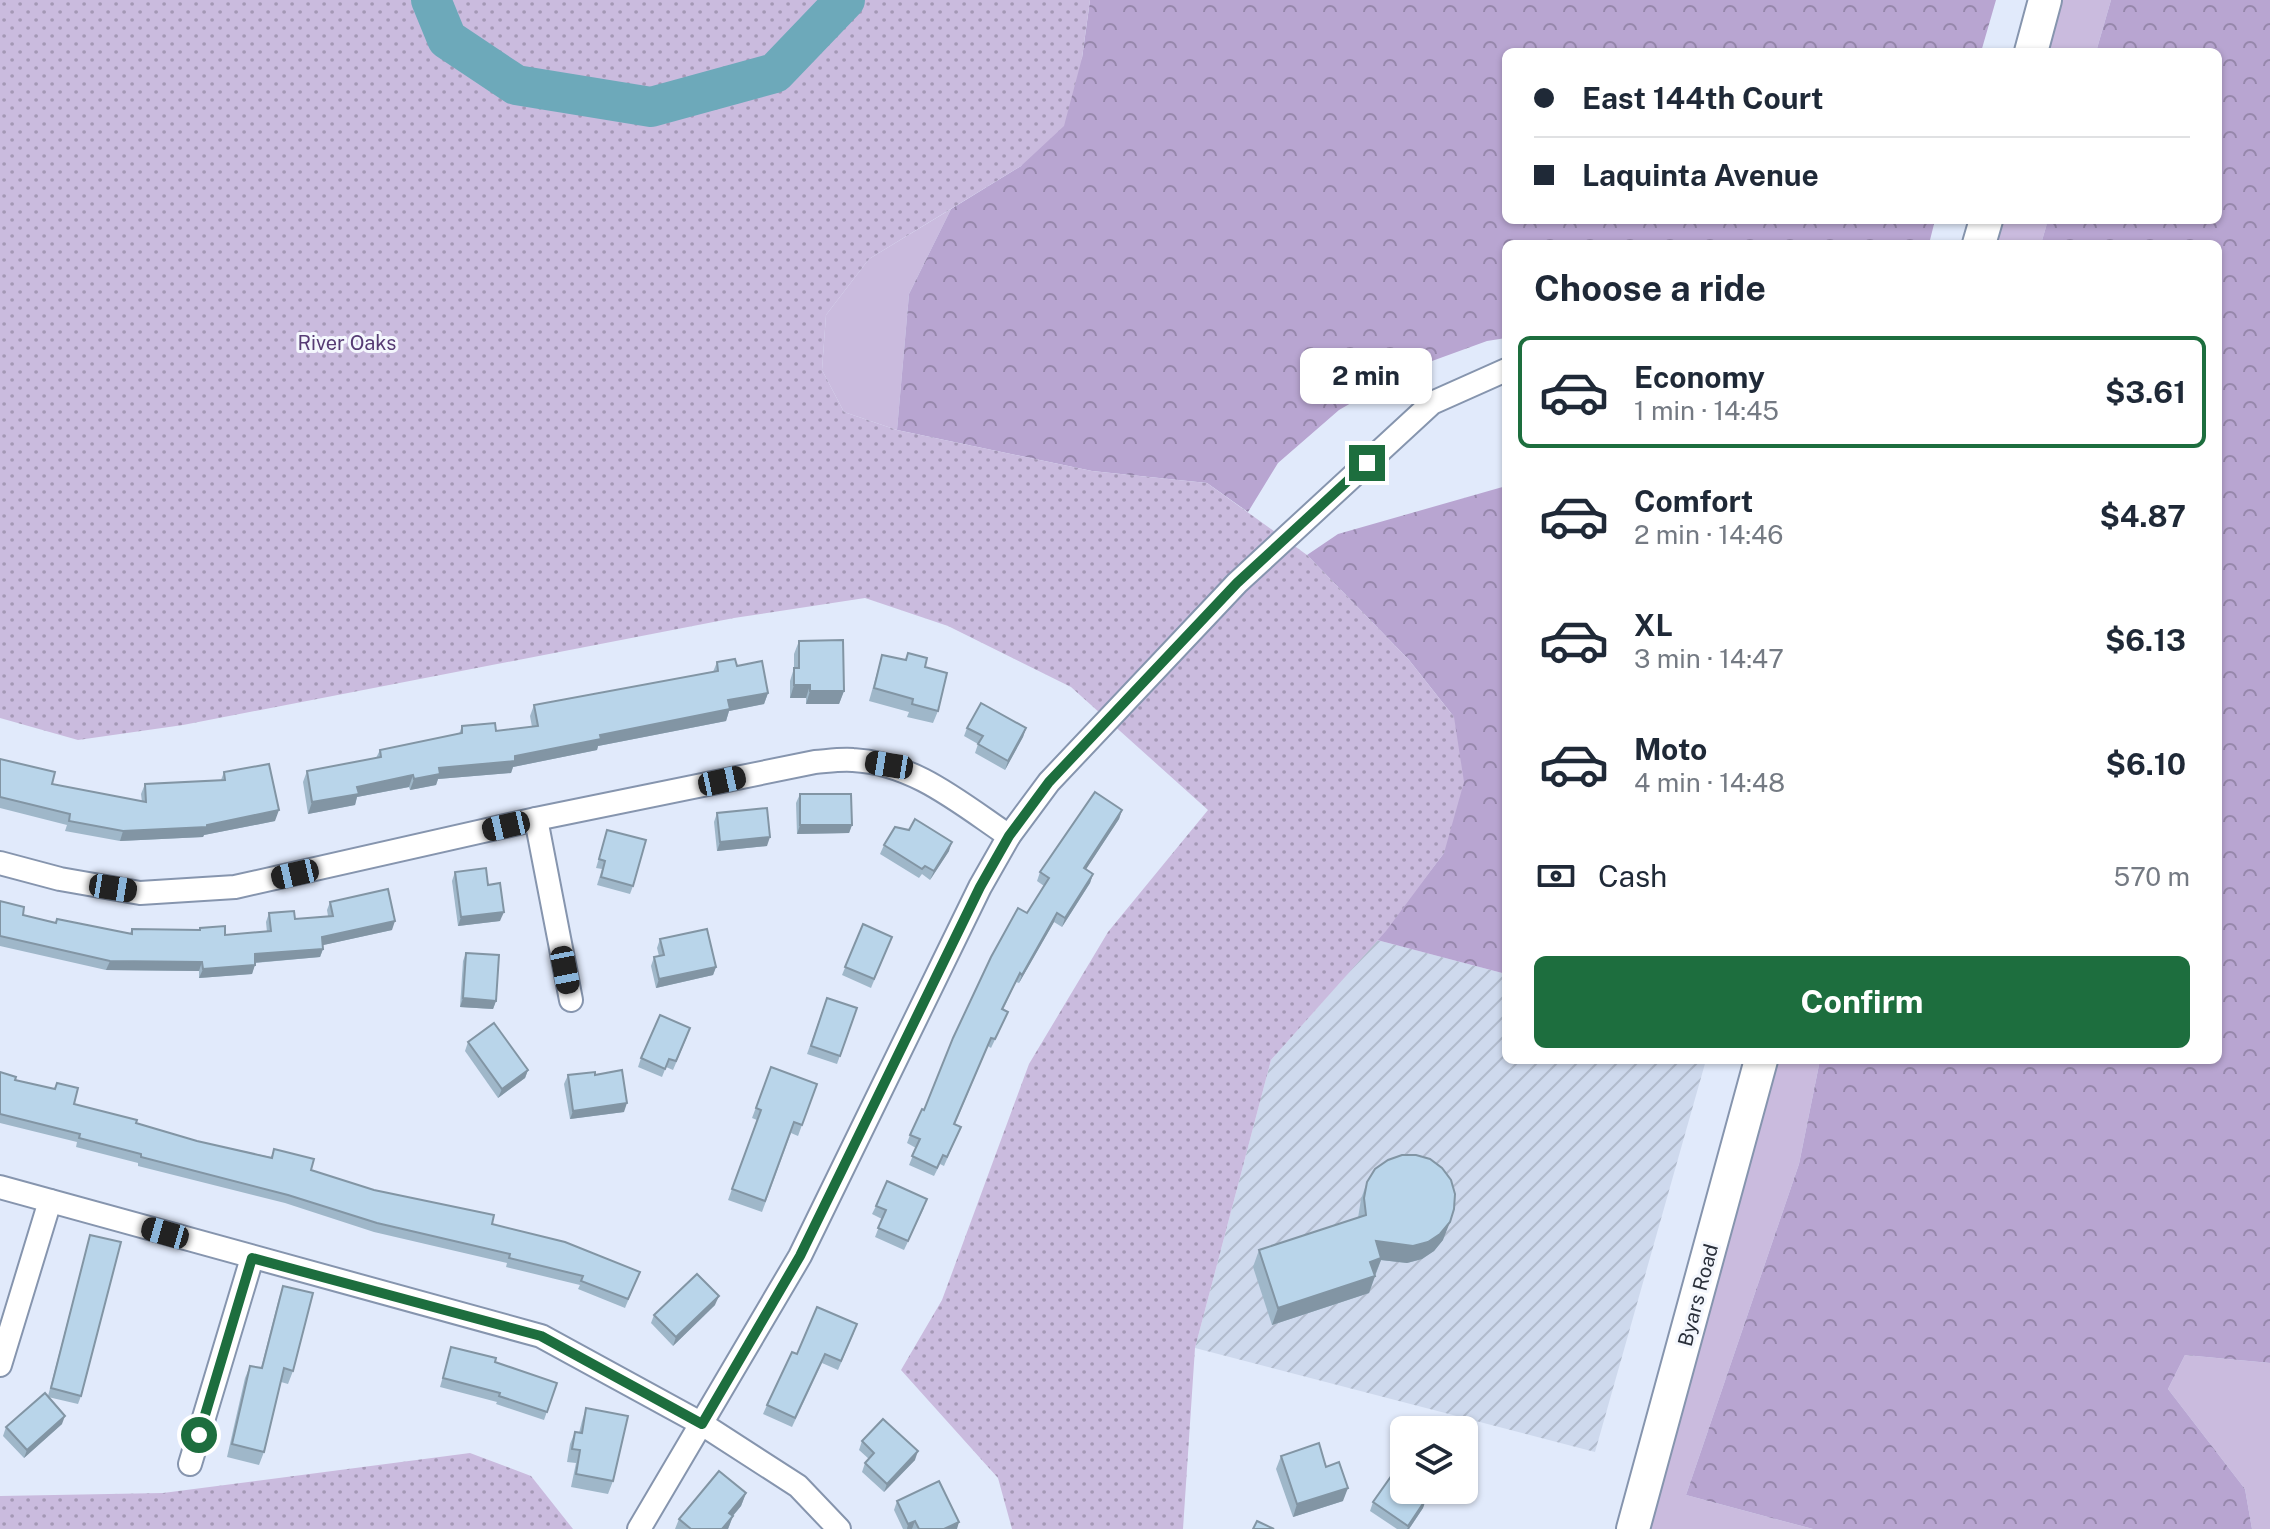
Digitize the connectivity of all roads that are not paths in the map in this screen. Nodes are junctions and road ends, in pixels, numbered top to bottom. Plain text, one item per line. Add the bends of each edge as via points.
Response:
1 (2045, 0) edge
2 (2032, 48) edge
3 (1502, 372) edge
4 (536, 819) junction
5 (1009, 836) junction
6 (0, 863) edge
7 (571, 1000) dead end
8 (1760, 1064) edge
9 (0, 1187) edge
10 (50, 1201) junction
11 (252, 1258) junction
12 (0, 1365) edge
13 (702, 1424) junction
14 (190, 1464) dead end
15 (639, 1529) edge
16 (839, 1529) edge
17 (1633, 1529) edge

1 - 2 street
3 - 5 street via 1432,403 1237,583 1049,782
4 - 5 street via 815,762 852,760 889,765 924,779
4 - 6 street via 235,887 140,893
4 - 7 street
5 - 13 street via 800,1256
8 - 17 street, Byars Road
9 - 10 street
10 - 11 street
10 - 12 street
11 - 13 street via 541,1336
11 - 14 street
13 - 15 street
13 - 16 street via 798,1486

